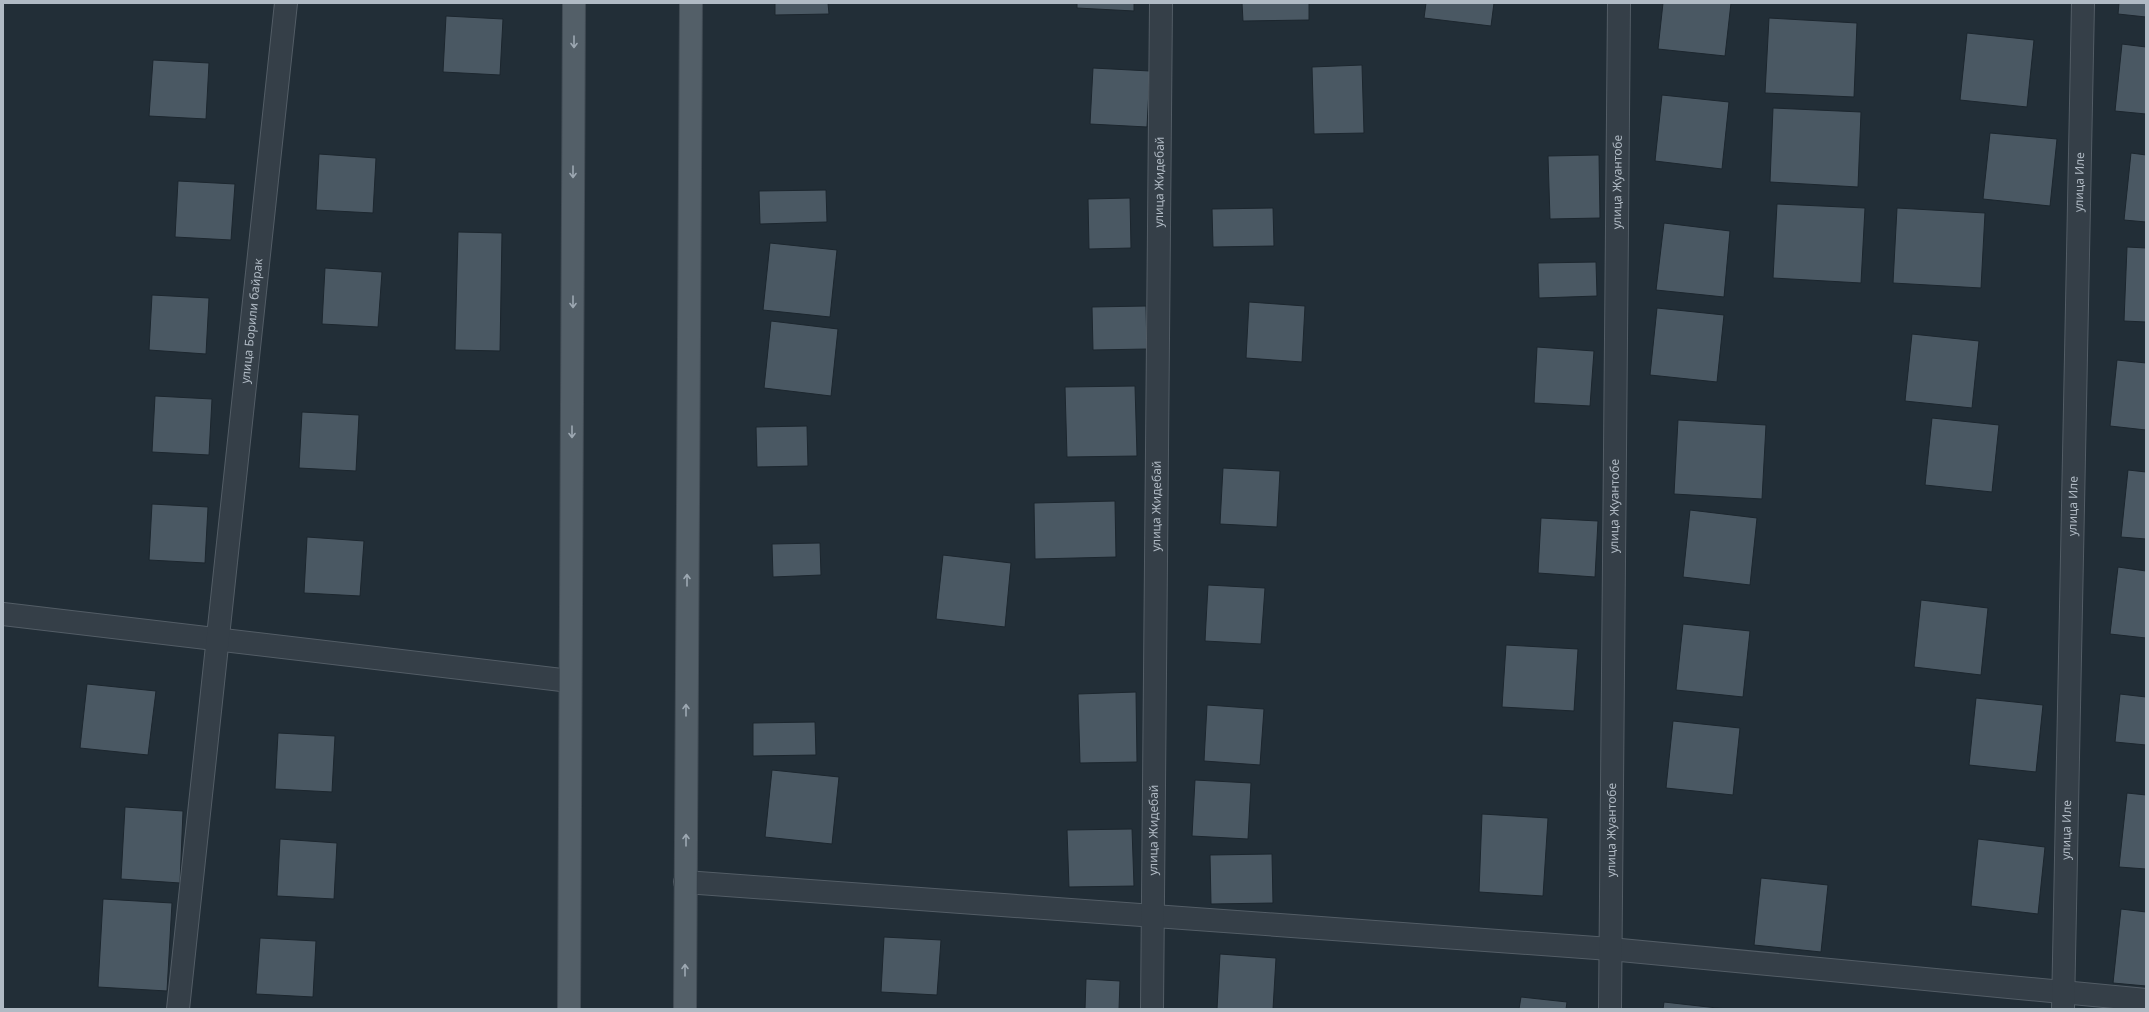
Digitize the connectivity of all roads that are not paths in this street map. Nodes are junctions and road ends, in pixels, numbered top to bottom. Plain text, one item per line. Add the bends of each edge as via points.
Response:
1 (286, 3) edge
2 (574, 3) edge
3 (691, 3) edge
4 (1161, 3) edge
5 (1618, 3) edge
6 (2083, 3) edge
7 (3, 614) edge
8 (218, 639) junction
9 (570, 681) junction
10 (685, 882) junction
11 (1153, 916) junction
12 (1610, 949) junction
13 (2062, 1000) edge
14 (2146, 1000) edge
15 (178, 1009) edge
16 (569, 1009) edge
17 (685, 1009) edge
18 (1152, 1009) edge
19 (1610, 1009) edge

1 - 8 street, улица Борили байрак
2 -> 9 main road
10 -> 3 main road
4 - 11 street, улица Жидебай
5 - 12 street, улица Жуантобе
6 - 13 street, улица Иле
7 - 8 street
8 - 9 street
8 - 15 street, улица Борили байрак
9 - 16 main road
10 - 11 street
17 -> 10 main road
11 - 12 street
11 - 18 street, улица Жидебай
12 - 13 street
12 - 19 street, улица Жуантобе
13 - 14 street

